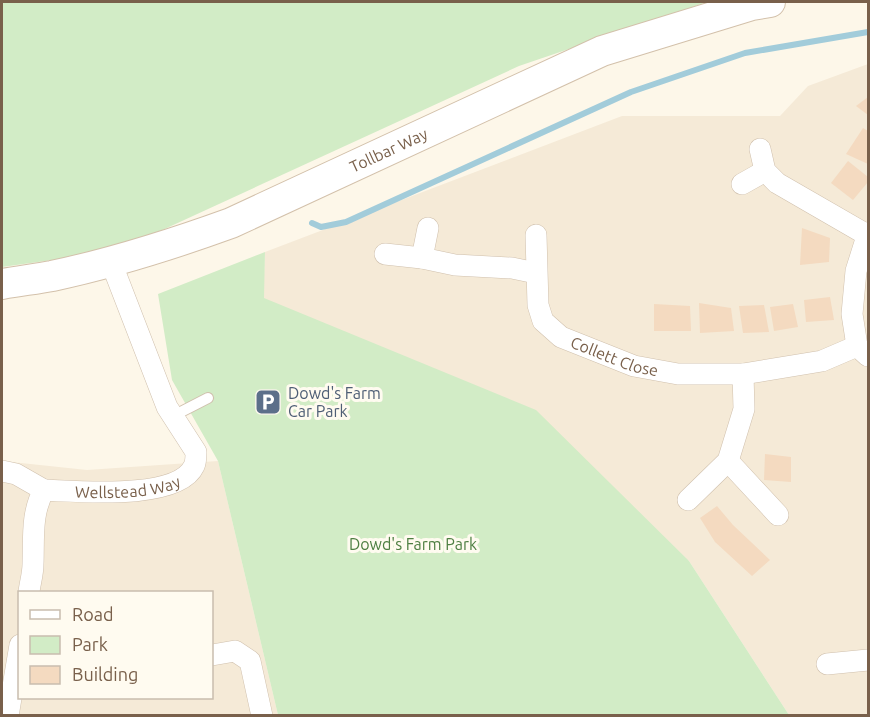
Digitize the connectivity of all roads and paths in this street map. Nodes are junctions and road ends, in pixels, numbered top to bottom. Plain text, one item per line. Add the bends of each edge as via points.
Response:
1 (770, 2) edge
2 (760, 149) dead end
3 (765, 171) junction
4 (742, 184) dead end
5 (428, 228) dead end
6 (868, 234) edge
7 (536, 235) dead end
8 (385, 254) dead end
9 (422, 258) junction
10 (111, 262) junction
11 (536, 273) junction
12 (2, 284) edge
13 (863, 351) edge
14 (743, 374) junction
15 (208, 398) dead end
16 (173, 416) junction
17 (728, 461) junction
18 (2, 471) edge
19 (44, 490) junction
20 (688, 500) dead end
21 (778, 515) dead end
22 (29, 591) edge
23 (213, 655) edge
24 (868, 660) edge
25 (18, 661) edge
26 (827, 664) dead end
27 (8, 716) edge
28 (262, 716) edge

1 - 10 main road, Tollbar Way via 602,51 231,223
2 - 3 street
3 - 4 street
3 - 6 street via 777,183
5 - 9 street
6 - 13 street via 856,271 852,314
7 - 11 street, Collett Close
8 - 9 street
9 - 11 street
10 - 12 main road, Tollbar Way
10 - 16 street, Wellstead Way
11 - 14 street, Collett Close via 543,321 561,337 634,366 678,374
13 - 14 street, Collett Close via 822,362
14 - 17 street via 744,409
15 - 16 lane
16 - 19 street, Wellstead Way via 196,452 194,466 184,477 138,492
17 - 20 street
17 - 21 street
18 - 19 street via 16,474
19 - 22 street via 34,518
23 - 28 street via 235,651 250,662
24 - 26 street
25 - 27 street

